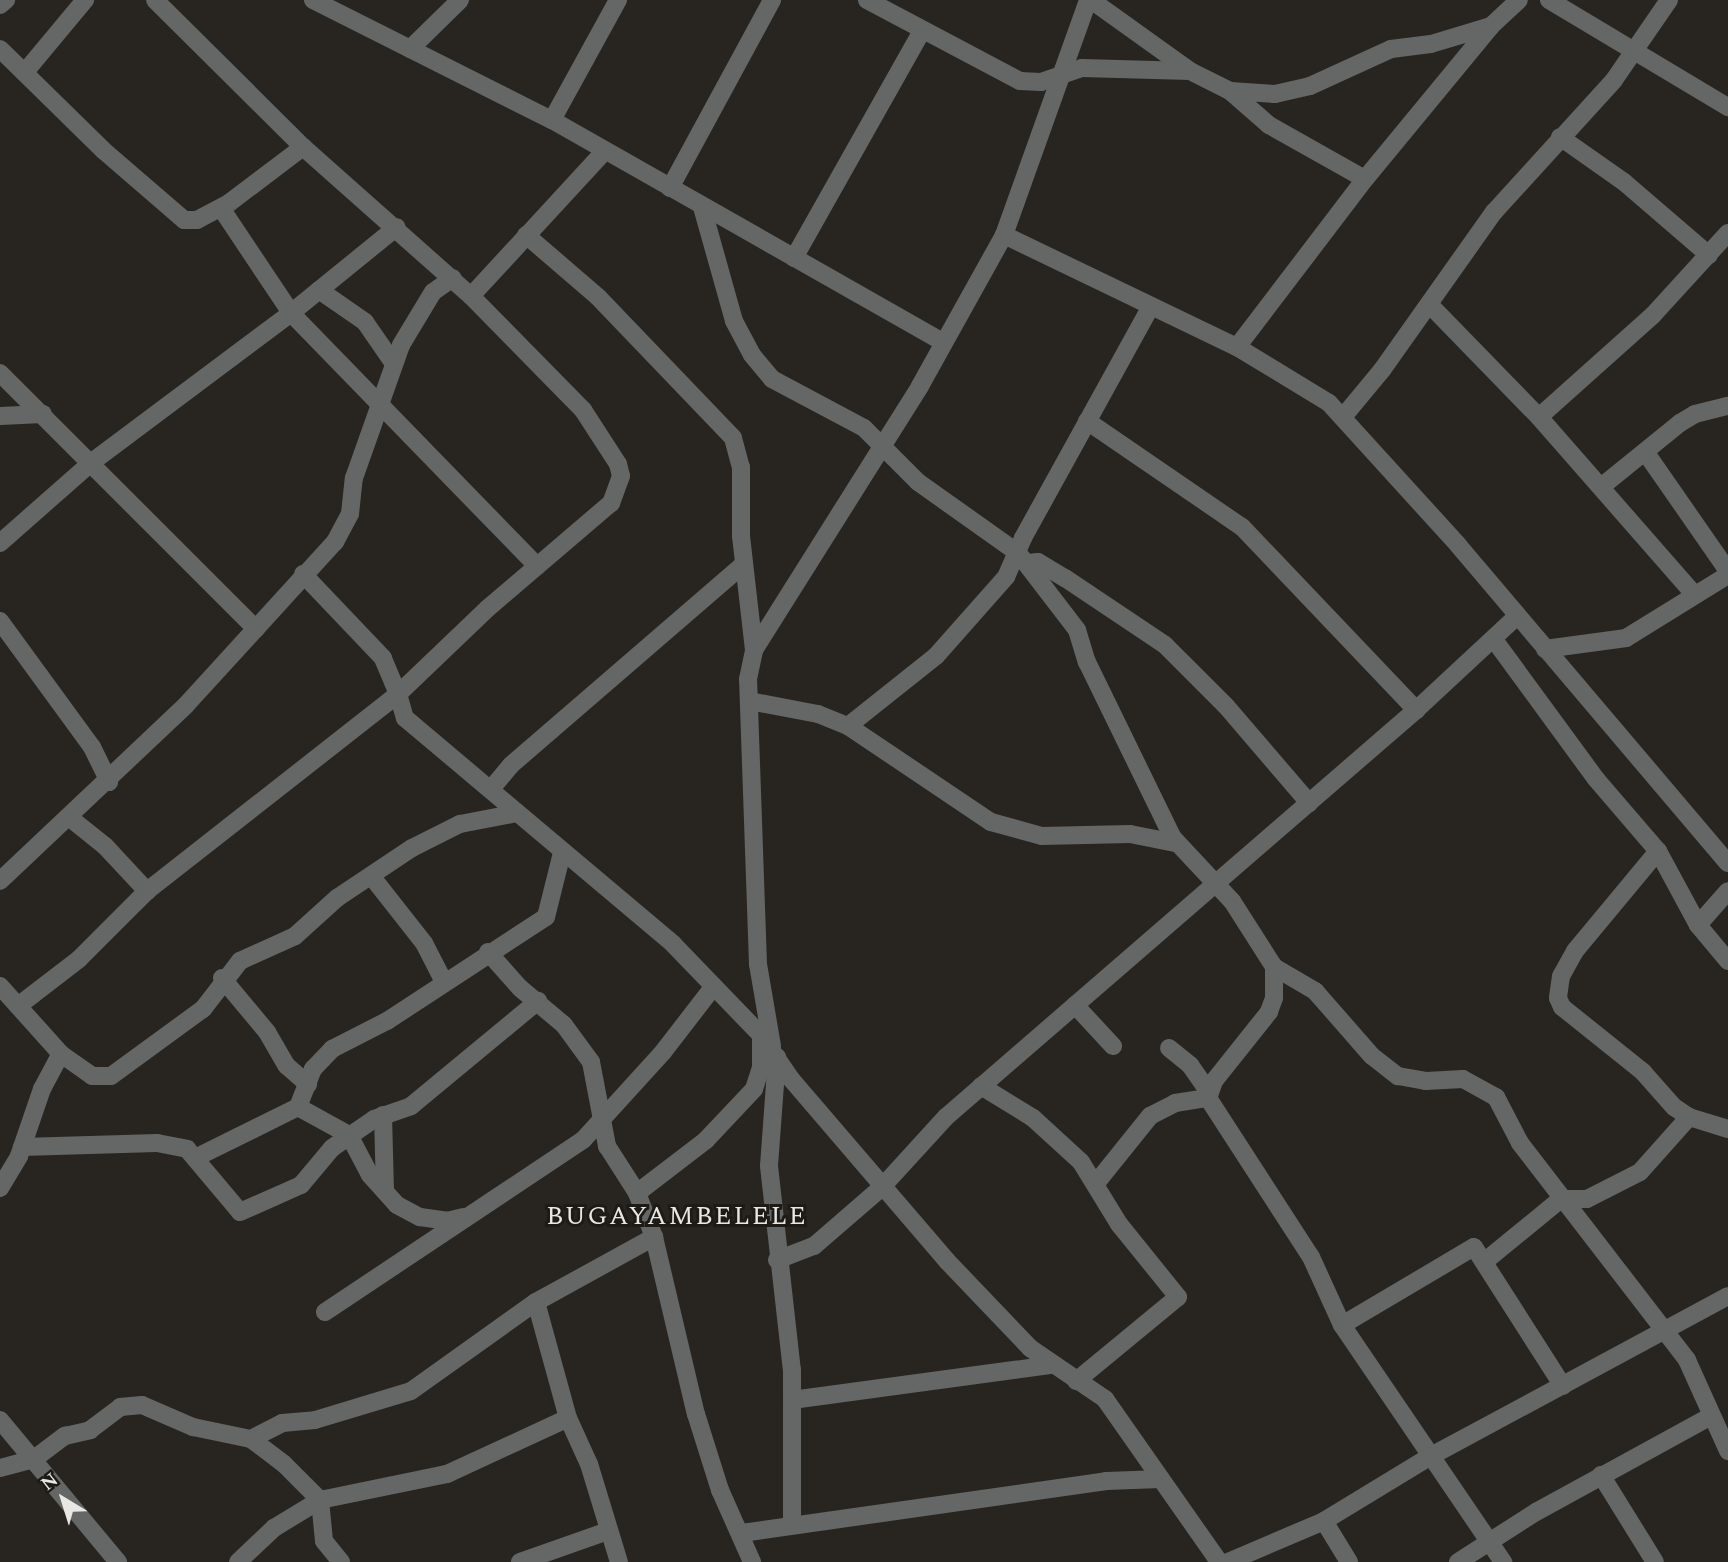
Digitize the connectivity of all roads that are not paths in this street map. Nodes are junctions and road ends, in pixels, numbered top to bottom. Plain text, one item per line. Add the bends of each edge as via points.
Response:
1 (6, 0) edge
2 (85, 0) edge
3 (155, 0) edge
4 (313, 0) edge
5 (460, 0) edge
6 (618, 0) edge
7 (772, 0) edge
8 (867, 0) edge
9 (1089, 0) edge
10 (1519, 0) edge
11 (1549, 0) edge
12 (1669, 0) edge
13 (0, 5) edge
14 (1491, 26) junction
15 (922, 31) junction
16 (0, 48) edge
17 (1636, 48) junction
18 (410, 49) junction
19 (1066, 71) junction
20 (1190, 71) junction
21 (25, 72) junction
22 (1230, 90) junction
23 (1728, 107) edge
24 (552, 120) junction
25 (1560, 137) junction
26 (303, 147) junction
27 (604, 152) junction
28 (1365, 180) junction
29 (670, 188) junction
30 (702, 207) junction
31 (221, 208) junction
32 (397, 227) junction
33 (526, 235) junction
34 (1004, 235) junction
35 (1727, 236) edge
36 (1709, 255) junction
37 (794, 258) junction
38 (453, 278) junction
39 (319, 290) junction
40 (471, 296) junction
41 (1430, 305) junction
42 (1151, 306) junction
43 (291, 313) junction
44 (942, 342) junction
45 (1237, 347) junction
46 (394, 364) junction
47 (0, 373) edge
48 (381, 405) junction
49 (1728, 406) edge
50 (43, 414) junction
51 (0, 416) edge
52 (1343, 416) junction
53 (1539, 417) junction
54 (1087, 421) junction
55 (885, 444) junction
56 (1646, 453) junction
57 (92, 462) junction
58 (1601, 487) junction
59 (0, 543) edge
60 (1023, 558) junction
61 (744, 564) junction
62 (537, 566) junction
63 (1728, 573) edge
64 (303, 574) junction
65 (1694, 594) junction
66 (1516, 617) junction
67 (0, 621) edge
68 (256, 629) junction
69 (1495, 641) junction
70 (1545, 649) junction
71 (754, 650) junction
72 (398, 694) junction
73 (749, 701) junction
74 (1416, 710) junction
75 (848, 726) junction
76 (109, 782) junction
77 (491, 789) junction
78 (1309, 803) junction
79 (517, 813) junction
80 (70, 818) junction
81 (1177, 843) junction
82 (1658, 851) junction
83 (562, 853) junction
84 (1728, 863) edge
85 (372, 877) junction
86 (0, 881) edge
87 (1216, 881) junction
88 (147, 891) junction
89 (1728, 891) edge
90 (1698, 925) junction
91 (488, 952) junction
92 (1728, 961) edge
93 (1274, 967) junction
94 (222, 978) junction
95 (444, 982) junction
96 (0, 986) edge
97 (714, 986) junction
98 (538, 1001) junction
99 (1076, 1005) junction
100 (18, 1006) junction
101 (761, 1035) junction
102 (1113, 1045) dead end
103 (1169, 1048) dead end
104 (61, 1054) junction
105 (775, 1054) junction
106 (307, 1084) junction
107 (981, 1087) junction
108 (1208, 1095) junction
109 (298, 1107) junction
110 (383, 1115) junction
111 (1689, 1117) junction
112 (601, 1124) junction
113 (1728, 1129) edge
114 (349, 1135) junction
115 (23, 1147) junction
116 (195, 1158) junction
117 (1097, 1182) junction
118 (882, 1187) junction
119 (0, 1188) edge
120 (384, 1190) junction
121 (637, 1192) junction
122 (1562, 1199) junction
123 (468, 1215) junction
124 (654, 1237) junction
125 (777, 1260) junction
126 (1484, 1262) junction
127 (1728, 1296) edge
128 (536, 1302) junction
129 (325, 1312) dead end
130 (1342, 1325) junction
131 (1664, 1330) junction
132 (1052, 1365) junction
133 (1076, 1381) junction
134 (1563, 1386) junction
135 (792, 1400) junction
136 (1711, 1416) junction
137 (568, 1418) junction
138 (0, 1420) edge
139 (251, 1439) junction
140 (1728, 1451) edge
141 (1431, 1456) junction
142 (34, 1459) junction
143 (0, 1468) edge
144 (1601, 1475) junction
145 (1161, 1479) junction
146 (320, 1500) junction
147 (1324, 1521) junction
148 (792, 1523) junction
149 (608, 1531) junction
150 (742, 1534) junction
151 (1490, 1540) junction
152 (118, 1562) edge
153 (238, 1562) edge
154 (341, 1562) edge
155 (520, 1562) edge
156 (619, 1562) edge
157 (752, 1562) edge
158 (1219, 1562) edge
159 (1228, 1562) edge
160 (1349, 1562) edge
161 (1458, 1562) edge
162 (1503, 1562) edge
163 (1655, 1562) edge

1 - 13 street
2 - 21 street
3 - 26 street
4 - 18 street
5 - 18 street
6 - 24 street
7 - 29 street
8 - 15 street
9 - 19 street
9 - 20 street
10 - 14 street
11 - 17 street
12 - 17 street
14 - 22 street via 1432,44 1391,49 1310,86 1275,94
14 - 28 street
15 - 19 street via 1020,81 1041,82
15 - 37 street
16 - 21 street
17 - 23 street
17 - 25 street via 1614,80
18 - 24 street
19 - 20 street
19 - 34 street
20 - 22 street
21 - 31 street via 180,218 197,220
22 - 28 street via 1269,125
24 - 27 street
25 - 36 street via 1624,182
25 - 41 street via 1487,220
26 - 31 street
26 - 32 street
27 - 29 street
27 - 33 street
28 - 45 street
29 - 30 street
30 - 37 street
30 - 55 street via 734,321 752,355 772,379 844,415
31 - 43 street
32 - 38 street
32 - 39 street
33 - 40 street
33 - 61 street via 598,297 729,431 741,467 738,499
34 - 42 street
34 - 44 street
35 - 36 street
36 - 53 street via 1653,315
37 - 44 street
38 - 40 street
38 - 46 street via 433,292
39 - 43 street
39 - 46 street via 365,322
40 - 62 street via 583,410 621,476 611,503
41 - 52 street
41 - 53 street
42 - 45 street
42 - 54 street
43 - 48 street
43 - 57 street
44 - 55 street
45 - 52 street via 1295,379
46 - 48 street
47 - 50 street
48 - 62 street
48 - 64 street via 354,478 347,523
49 - 56 street via 1695,414 1665,433
50 - 51 street
50 - 57 street
52 - 66 street
53 - 58 street
54 - 60 street
54 - 74 street via 1242,527
55 - 60 street via 918,482
55 - 71 street
56 - 58 street
56 - 63 street
57 - 59 street
57 - 68 street
58 - 65 street
60 - 75 street via 952,640 895,692
60 - 78 street via 1065,578 1165,645 1226,706
60 - 81 street via 1077,630 1091,670
61 - 71 street
61 - 77 street via 511,765
62 - 72 street
63 - 65 street
64 - 68 street
64 - 72 street via 383,658
65 - 70 street via 1626,638
66 - 69 street
66 - 70 street
67 - 76 street via 92,747
68 - 76 street
69 - 74 street
69 - 82 street via 1596,779
70 - 84 street
71 - 73 street
72 - 77 street via 405,718 425,739
72 - 88 street
73 - 75 street via 818,714
73 - 105 street via 758,964
74 - 78 street
75 - 81 street via 991,822 1042,836 1130,834
76 - 80 street
77 - 79 street
78 - 87 street
79 - 83 street
79 - 85 street via 440,832
80 - 86 street
80 - 88 street via 97,838
81 - 87 street
82 - 90 street
82 - 111 street via 1575,951 1561,976 1558,998 1562,1007 1643,1072
83 - 91 street via 546,917
83 - 97 street via 673,944
85 - 94 street via 337,898 295,936 246,957
85 - 95 street via 424,943
87 - 93 street
87 - 99 street
88 - 100 street via 79,959
89 - 90 street
90 - 92 street
91 - 95 street
91 - 98 street
93 - 108 street via 1275,998 1269,1012
93 - 122 street via 1315,991 1391,1072 1426,1081 1463,1079 1496,1097 1520,1143
94 - 104 street via 218,995 203,1009 111,1076 92,1076
94 - 106 street via 267,1032 287,1066
95 - 106 street via 387,1021 332,1049 313,1069
96 - 100 street
97 - 101 street
97 - 112 street
98 - 110 street via 434,1090 411,1106
98 - 112 street via 564,1024 591,1062
99 - 102 street
99 - 107 street
100 - 104 street
101 - 105 street
101 - 121 street via 761,1068 754,1089 706,1140
103 - 108 street via 1189,1065
104 - 115 street via 42,1089
105 - 118 street via 790,1079
105 - 125 street via 769,1167
106 - 109 street
107 - 117 street via 1034,1118
107 - 118 street via 918,1143
108 - 117 street via 1175,1103 1150,1116
108 - 130 street via 1311,1257
109 - 114 street
109 - 116 street
110 - 114 street
110 - 120 street
111 - 113 street
111 - 122 street via 1640,1172 1587,1199
112 - 121 street via 614,1160
112 - 123 street via 559,1159
114 - 116 street via 322,1156 301,1185 240,1212
114 - 120 street via 370,1175
115 - 116 street via 158,1143 187,1149
115 - 119 street
117 - 133 street via 1119,1224 1178,1297
118 - 125 street via 814,1246
118 - 132 street via 1016,1334
120 - 123 street via 397,1205 420,1217 447,1221
121 - 124 street
122 - 126 street
122 - 131 street
123 - 129 street
124 - 128 street
124 - 150 street via 696,1414 720,1490
125 - 135 street
126 - 130 street via 1475,1247
126 - 134 street
127 - 131 street
128 - 137 street
128 - 139 street via 411,1391 315,1420 282,1423
130 - 141 street
131 - 134 street
131 - 136 street via 1687,1360
132 - 133 street
132 - 135 street
133 - 145 street via 1105,1399
134 - 141 street
135 - 148 street
136 - 140 street
136 - 144 street
137 - 146 street via 447,1474
137 - 149 street via 589,1464
138 - 142 street
139 - 142 street via 192,1427 132,1404 120,1407 90,1430 65,1436
139 - 146 street
141 - 147 street
141 - 151 street
142 - 143 street
142 - 152 street
144 - 151 street
144 - 163 street
145 - 148 street via 1106,1480
145 - 158 street
146 - 153 street via 274,1528
146 - 154 street via 324,1541
147 - 159 street
147 - 160 street
148 - 150 street
149 - 155 street
149 - 156 street
150 - 157 street
151 - 161 street
151 - 162 street

